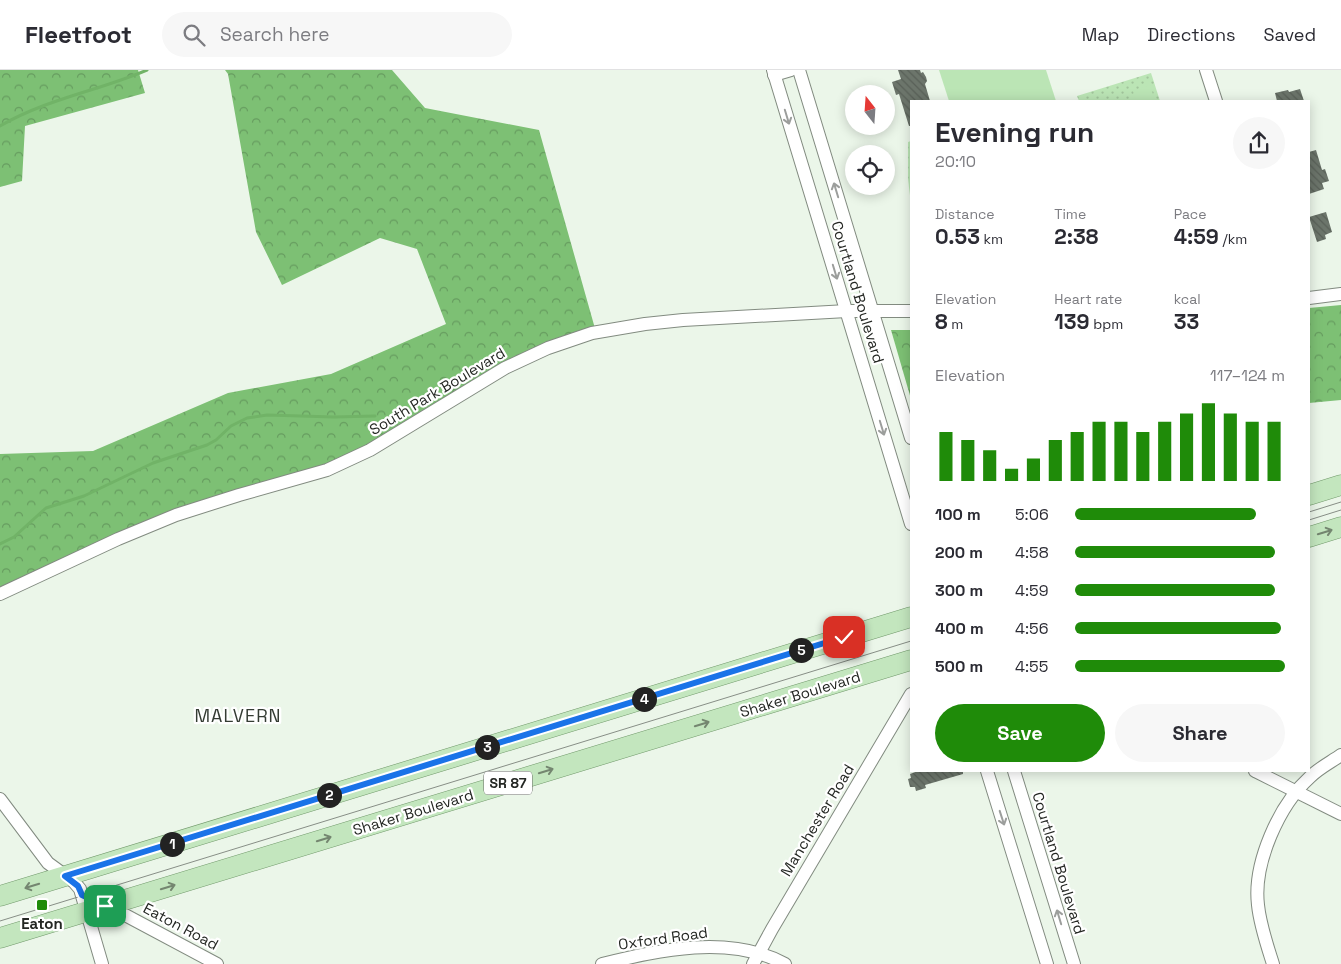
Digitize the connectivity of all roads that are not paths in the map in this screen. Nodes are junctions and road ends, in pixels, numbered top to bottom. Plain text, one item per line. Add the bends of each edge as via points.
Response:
1 (791, 70) edge
2 (799, 70) edge
3 (1206, 70) edge
4 (774, 72) edge
5 (1216, 100) edge
6 (1341, 294) edge
7 (1310, 298) edge
8 (847, 311) junction
9 (873, 311) junction
10 (910, 311) edge
11 (910, 435) edge
12 (1341, 485) edge
13 (1310, 495) edge
14 (910, 521) edge
15 (1341, 527) edge
16 (1310, 537) edge
17 (0, 594) edge
18 (910, 616) edge
19 (910, 660) edge
20 (910, 696) edge
21 (1341, 755) edge
22 (987, 772) edge
23 (1014, 772) edge
24 (1257, 772) edge
25 (1296, 792) junction
26 (0, 799) edge
27 (1341, 814) edge
28 (65, 876) junction
29 (0, 896) edge
30 (91, 904) junction
31 (0, 938) edge
32 (756, 959) edge
33 (102, 964) edge
34 (217, 964) edge
35 (602, 964) edge
36 (785, 964) edge
37 (1047, 964) edge
38 (1074, 964) edge
39 (1272, 964) edge

1 - 4 street
9 -> 2 street, Courtland Boulevard
3 - 5 street
4 -> 8 street, Courtland Boulevard
6 - 7 street
8 - 9 street, South Park Boulevard
8 -> 14 street, Courtland Boulevard
8 - 17 street, South Park Boulevard via 683,320 592,333 548,348 505,368 370,450 326,470 176,516
9 - 10 street, South Park Boulevard
9 - 11 street, Courtland Boulevard
12 - 13 main road
16 -> 15 main road
18 - 28 main road
30 -> 19 main road, Shaker Boulevard / SR 87
20 - 32 street, Manchester Road
21 - 25 street via 1311,776
22 -> 37 street
38 -> 23 street, Courtland Boulevard
24 - 25 street
25 - 27 street
25 - 39 street via 1276,822 1259,878 1258,904
26 - 28 street, Eaton Road via 48,864
28 -> 29 main road
28 - 30 street, Eaton Road via 78,886
30 - 31 main road, Shaker Boulevard / SR 87
30 - 33 street
30 - 34 street, Eaton Road via 127,916
32 - 35 street, Oxford Road via 730,948 696,948
32 - 36 street, Oxford Road

